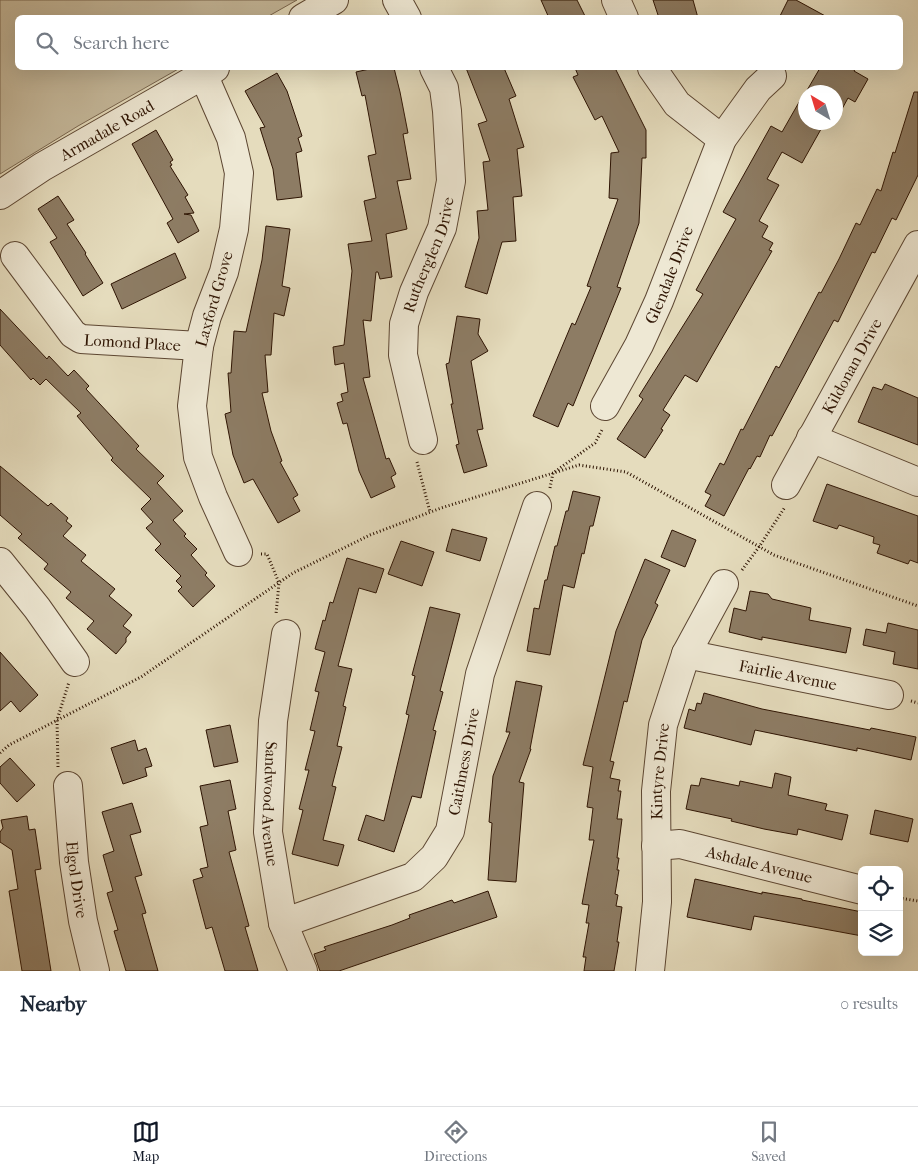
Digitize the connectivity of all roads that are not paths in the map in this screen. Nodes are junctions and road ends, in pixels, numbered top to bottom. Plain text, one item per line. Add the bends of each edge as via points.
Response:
1 (334, 0) edge
2 (397, 0) edge
3 (616, 0) edge
4 (308, 15) edge
5 (405, 15) edge
6 (623, 15) edge
7 (435, 70) edge
8 (653, 70) edge
9 (209, 71) edge
10 (772, 76) dead end
11 (722, 139) junction
12 (0, 196) edge
13 (918, 246) edge
14 (15, 256) dead end
15 (907, 287) edge
16 (199, 346) junction
17 (605, 406) road end
18 (811, 438) junction
19 (424, 440) road end
20 (918, 482) edge
21 (786, 485) road end
22 (536, 506) road end
23 (238, 552) road end
24 (0, 562) edge
25 (724, 584) road end
26 (286, 634) road end
27 (686, 654) junction
28 (75, 662) road end
29 (889, 694) dead end
30 (68, 786) road end
31 (656, 846) junction
32 (858, 889) edge
33 (284, 923) junction
34 (95, 971) edge
35 (303, 971) edge
36 (650, 971) edge

1 - 4 street
2 - 5 street
3 - 6 street
7 - 19 street, Rutherglen Drive via 444,88 451,181 442,228 404,324 403,347
8 - 11 street via 677,104
9 - 12 street, Armadale Road via 42,167
9 - 16 street, Laxford Grove via 239,173 232,238
10 - 11 street, Glendale Drive via 758,89
11 - 17 street, Glendale Drive via 659,301
13 - 15 street, Kildonan Drive
14 - 16 street, Lomond Place via 81,339
15 - 18 street, Kildonan Drive
16 - 23 street, Laxford Grove via 192,406 198,457
18 - 20 street
18 - 21 street, Kildonan Drive
22 - 33 street, Caithness Drive via 480,674 450,831 434,858 413,877
24 - 28 street
25 - 27 street, Kintyre Drive
26 - 33 street, Sandwood Avenue via 273,721 268,832
27 - 29 street, Fairlie Avenue
27 - 31 street, Kintyre Drive via 664,724 656,790
30 - 34 street, Elgol Drive via 74,862
31 - 32 street, Ashdale Avenue via 680,844
31 - 36 street, Kintyre Drive via 657,902
33 - 35 street, Sandwood Avenue

